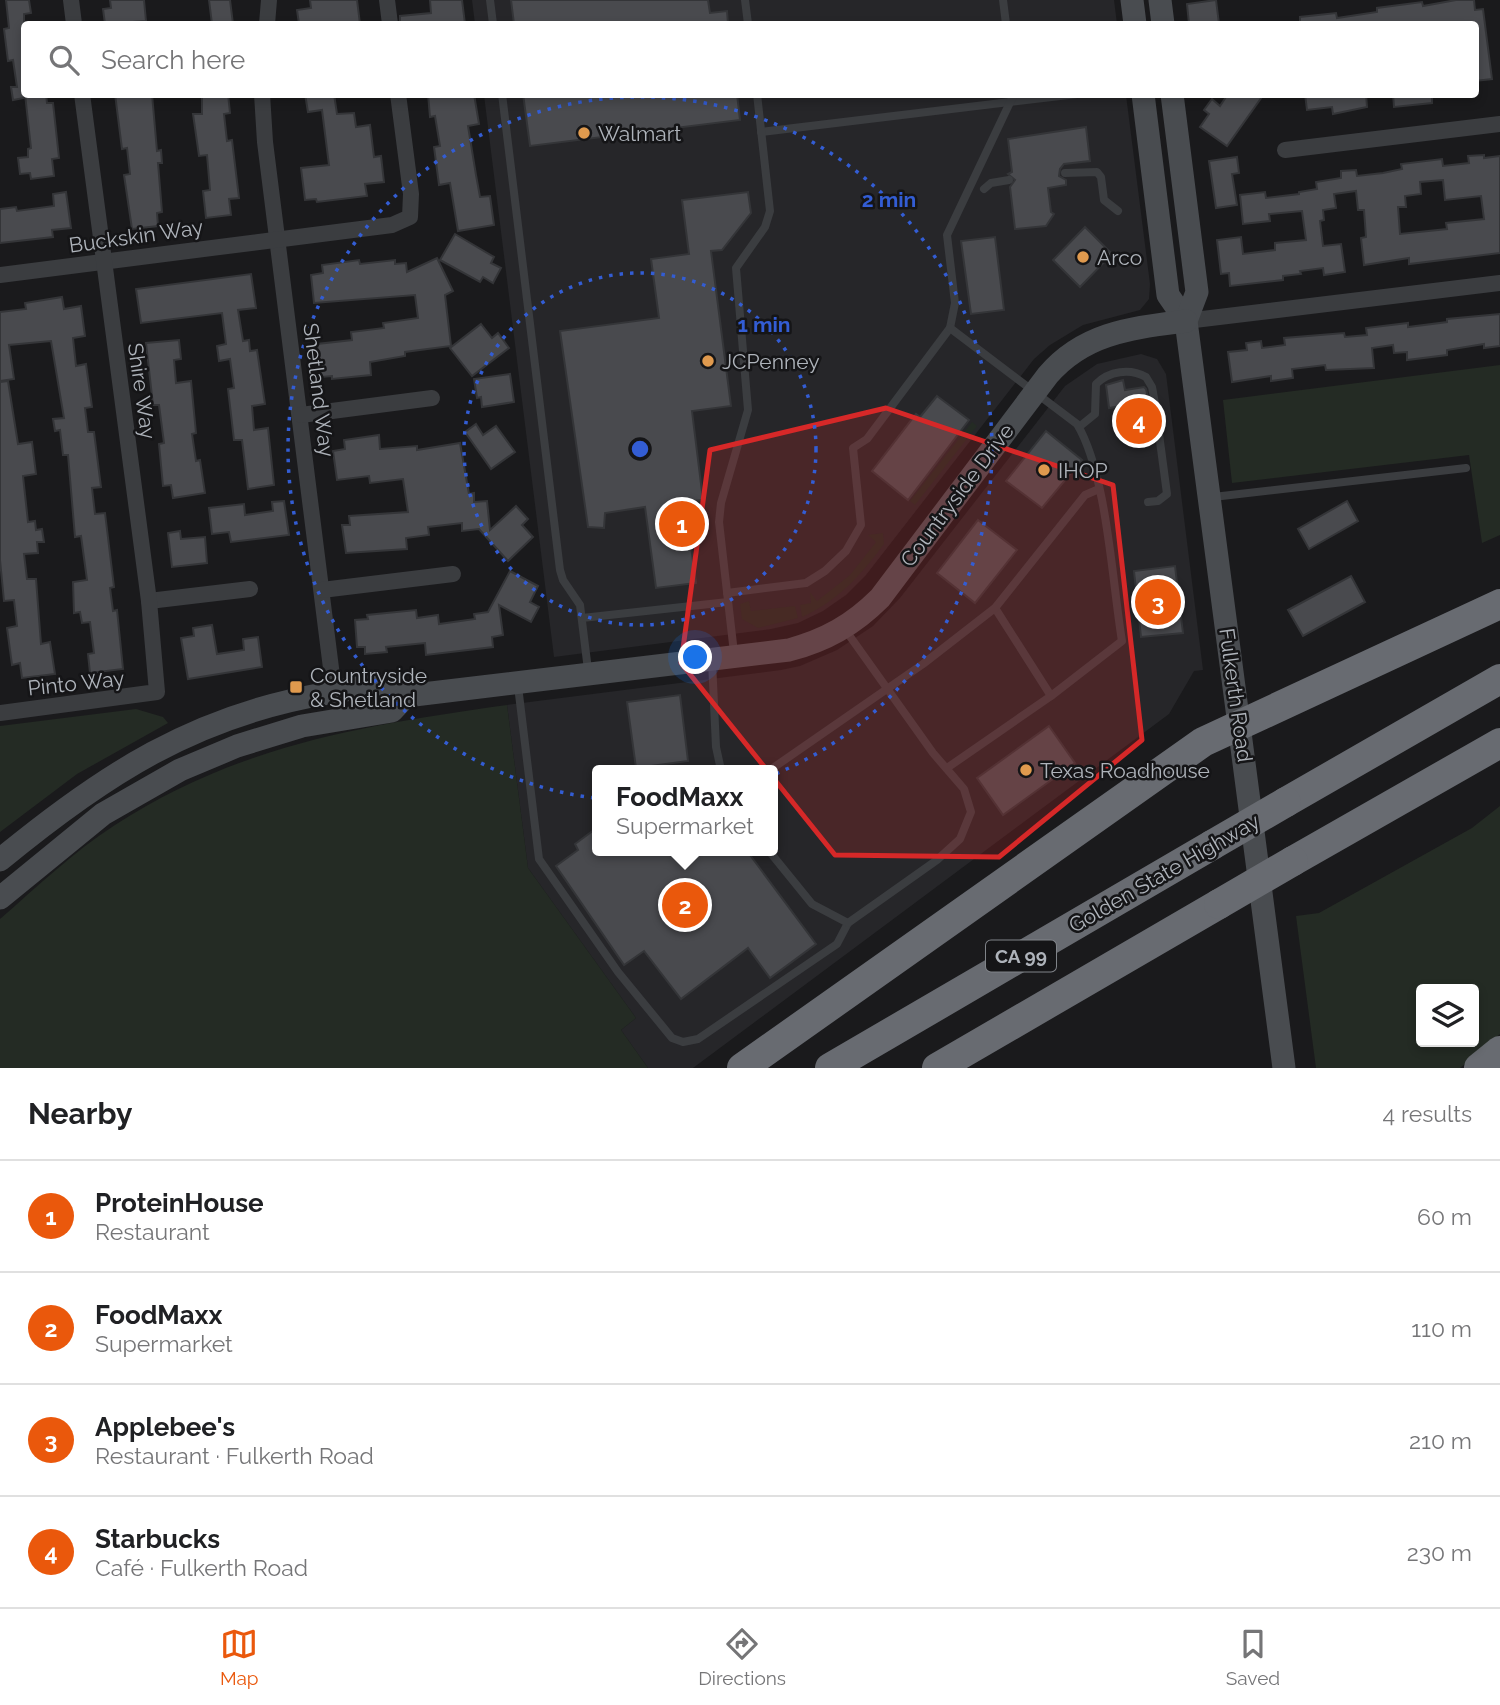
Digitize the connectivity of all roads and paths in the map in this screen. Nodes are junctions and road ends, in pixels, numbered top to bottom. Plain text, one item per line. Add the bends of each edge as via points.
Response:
1 (71, 0) edge
2 (269, 0) edge
3 (387, 0) edge
4 (490, 0) edge
5 (745, 0) edge
6 (1003, 0) edge
7 (1132, 0) edge
8 (1160, 0) edge
9 (74, 21) edge
10 (267, 21) edge
11 (390, 21) edge
12 (493, 21) edge
13 (748, 21) edge
14 (1006, 21) edge
15 (1135, 21) edge
16 (1163, 21) edge
17 (82, 98) edge
18 (262, 98) edge
19 (399, 98) edge
20 (502, 98) edge
21 (757, 98) edge
22 (1013, 98) edge
23 (1143, 98) edge
24 (1173, 98) edge
25 (1500, 124) edge
26 (761, 132) junction
27 (1285, 150) dead end
28 (1065, 173) dead end
29 (1009, 180) dead end
30 (984, 189) dead end
31 (1118, 211) dead end
32 (278, 239) junction
33 (103, 262) junction
34 (0, 275) edge
35 (1500, 283) edge
36 (1186, 321) junction
37 (950, 328) junction
38 (1034, 393) junction
39 (432, 398) dead end
40 (1156, 409) dead end
41 (302, 415) junction
42 (1157, 419) dead end
43 (1079, 427) junction
44 (1466, 468) dead end
45 (1099, 489) junction
46 (1210, 498) junction
47 (1148, 502) dead end
48 (453, 574) dead end
49 (250, 589) dead end
50 (322, 590) junction
51 (727, 598) junction
52 (149, 601) junction
53 (1500, 604) edge
54 (995, 608) junction
55 (582, 618) junction
56 (844, 628) junction
57 (723, 657) junction
58 (589, 673) junction
59 (1500, 679) edge
60 (517, 682) junction
61 (885, 688) junction
62 (157, 692) joint
63 (334, 692) junction
64 (406, 696) junction
65 (1051, 696) junction
66 (0, 713) edge
67 (1240, 724) junction
68 (1500, 743) edge
69 (720, 765) edge
70 (777, 765) edge
71 (947, 768) junction
72 (773, 856) edge
73 (0, 860) edge
74 (0, 898) edge
75 (848, 923) junction
76 (1500, 1051) edge
77 (742, 1068) edge
78 (830, 1068) edge
79 (937, 1068) edge
80 (1283, 1068) edge
81 (1479, 1068) edge

1 - 9 street
2 - 10 street
3 - 11 street
4 - 12 lane
5 - 13 lane
6 - 14 lane
7 - 15 street
8 - 16 street
17 - 33 street, Shire Way
18 - 32 street, Shetland Way
19 - 32 street, Buckskin Way via 410,217 391,225
20 - 55 lane via 560,570 579,600
21 - 26 lane
22 - 26 lane
22 - 37 lane via 947,234 955,303
23 - 36 street, Fulkerth Road via 1168,295
24 - 36 street, Fulkerth Road via 1197,292
25 - 27 street
26 - 51 lane via 770,211 765,227 739,260 735,277 749,400 720,512
28 - 31 lane via 1097,172 1104,200
29 - 30 lane
32 - 33 street, Buckskin Way
32 - 41 street, Shetland Way
33 - 34 street, Buckskin Way
33 - 52 street, Shire Way
35 - 36 street, Countryside Drive
36 - 38 street, Countryside Drive via 1130,328 1095,339 1058,364
36 - 46 street, Fulkerth Road
37 - 38 lane
37 - 51 lane via 867,439 853,448 861,525 846,551 806,583
38 - 43 lane
38 - 56 street, Countryside Drive via 880,598
39 - 41 street
40 - 43 lane via 1146,377 1123,372 1109,375 1096,384 1095,414
41 - 50 street, Shetland Way
42 - 47 lane via 1167,494
43 - 45 lane
44 - 46 lane
45 - 54 lane via 1085,495
45 - 65 lane via 1122,641
46 - 67 street, Fulkerth Road
48 - 50 street
49 - 52 street
50 - 63 street, Shetland Way
51 - 55 lane
51 - 57 lane
52 - 62 street, Shire Way
53 - 67 highway
54 - 61 lane
54 - 65 lane
55 - 58 lane
56 - 57 street, Countryside Drive via 808,645
56 - 61 lane
57 - 58 street, Countryside Drive
57 - 69 lane via 716,747
58 - 60 street, Countryside Drive
59 - 78 highway, Golden State Highway / CA 99, bridge
60 - 64 street, Countryside Drive
60 - 75 lane via 539,859 618,972 672,1038 684,1042 698,1039 837,944
61 - 70 lane
61 - 71 lane
62 - 66 street, Pinto Way
63 - 64 street, Countryside Drive via 390,686
63 - 73 street, Countryside Drive via 264,708 172,743 104,779
64 - 74 street, Countryside Drive via 392,711 302,726 180,769 103,814
65 - 71 lane
67 - 77 highway via 1188,752
67 - 80 street, Fulkerth Road
68 - 79 highway, CA 99, bridge
71 - 75 lane via 964,789 971,812 960,839
72 - 75 lane via 811,904
76 - 81 highway

